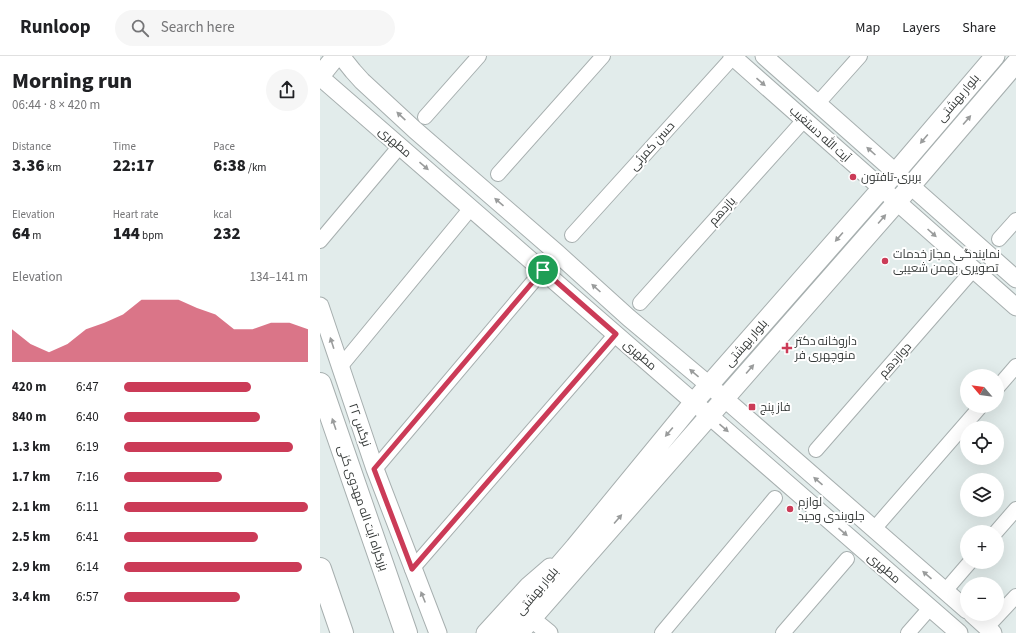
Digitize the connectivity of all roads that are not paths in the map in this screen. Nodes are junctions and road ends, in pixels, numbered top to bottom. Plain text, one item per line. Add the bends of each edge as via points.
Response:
1 (336, 56) edge
2 (341, 56) edge
3 (479, 56) edge
4 (603, 56) edge
5 (732, 56) edge
6 (764, 56) edge
7 (860, 56) edge
8 (994, 56) edge
9 (1016, 63) edge
10 (320, 76) edge
11 (362, 81) junction
12 (347, 100) junction
13 (818, 103) junction
14 (425, 117) dead end
15 (804, 120) junction
16 (400, 146) junction
17 (896, 172) junction
18 (498, 174) dead end
19 (911, 186) junction
20 (882, 188) junction
21 (897, 202) junction
22 (471, 208) junction
23 (1016, 220) edge
24 (572, 235) dead end
25 (1000, 239) dead end
26 (320, 241) edge
27 (543, 270) junction
28 (974, 270) junction
29 (1016, 279) edge
30 (640, 303) dead end
31 (320, 306) edge
32 (1016, 307) edge
33 (616, 334) junction
34 (1016, 366) edge
35 (340, 367) junction
36 (1004, 380) edge
37 (320, 384) edge
38 (709, 385) junction
39 (724, 398) junction
40 (694, 402) junction
41 (975, 413) edge
42 (709, 415) junction
43 (816, 450) dead end
44 (374, 469) junction
45 (774, 498) dead end
46 (1016, 509) edge
47 (1002, 525) edge
48 (874, 529) junction
49 (605, 534) junction
50 (575, 547) junction
51 (847, 559) dead end
52 (320, 569) edge
53 (412, 569) junction
54 (964, 569) edge
55 (945, 590) junction
56 (1016, 596) edge
57 (960, 604) edge
58 (930, 608) junction
59 (980, 621) edge
60 (539, 630) edge
61 (990, 630) edge
62 (342, 633) edge
63 (406, 633) edge
64 (438, 633) edge
65 (485, 633) edge
66 (501, 633) edge
67 (519, 633) edge
68 (662, 633) edge
69 (783, 633) edge
70 (908, 633) edge
71 (959, 633) edge

1 - 10 main road
2 - 11 street, مطهری
3 - 14 street
4 - 18 street
5 -> 15 street, آیت الله دستغیب
5 - 24 street, حسن کمرئی
6 - 13 street, آیت الله دستغیب
7 - 13 street
8 -> 17 main road, بلوار بهشتی
19 -> 9 main road, بلوار بهشتی
10 - 12 street, مطهری
11 - 12 street
38 -> 11 street, مطهری via 629,318
12 - 16 street, مطهری
17 -> 13 street, آیت الله دستغیب
15 - 20 street, آیت الله دستغیب
15 - 30 street, یازدهم
16 -> 22 street, مطهری
16 - 26 street
17 - 19 street, آیت الله دستغیب
17 - 20 main road, بلوار بهشتی
19 - 21 main road, بلوار بهشتی
19 - 29 street, آیت الله دستغیب
20 - 21 street, آیت الله دستغیب
20 -> 38 main road, بلوار بهشتی
21 -> 28 street, آیت الله دستغیب
39 -> 21 main road, بلوار بهشتی
22 - 27 street, مطهری
22 - 35 street
23 - 25 street
27 - 33 street, مطهری
27 - 44 street
28 - 32 street, آیت الله دستغیب
28 - 43 street, دوازدهم
35 -> 31 street, نرگس ۲۲
33 - 40 street, مطهری
33 - 53 street
34 - 36 street
35 - 44 street, نرگس ۲۲
63 -> 37 main road, بزرگراه آیت اله مهدوی کنی
38 - 39 street, مطهری
38 - 40 main road, بلوار بهشتی
39 - 42 main road, بلوار بهشتی
48 -> 39 street, مطهری
40 - 42 street, مطهری
40 -> 50 main road, بلوار بهشتی
41 - 48 street
49 -> 42 main road, بلوار بهشتی
42 -> 58 street, مطهری
44 - 53 street, نرگس ۲۲
45 - 68 street
46 - 47 street
55 -> 48 street, مطهری
49 - 60 street
49 - 67 main road, بلوار بهشتی
50 - 65 street via 528,586
50 - 66 main road, بلوار بهشتی
51 - 69 street
52 - 62 main road
64 -> 53 street, نرگس ۲۲
54 - 55 street
55 - 57 street, مطهری
56 - 61 street
58 - 70 street
58 - 71 street, مطهری
59 - 61 street

